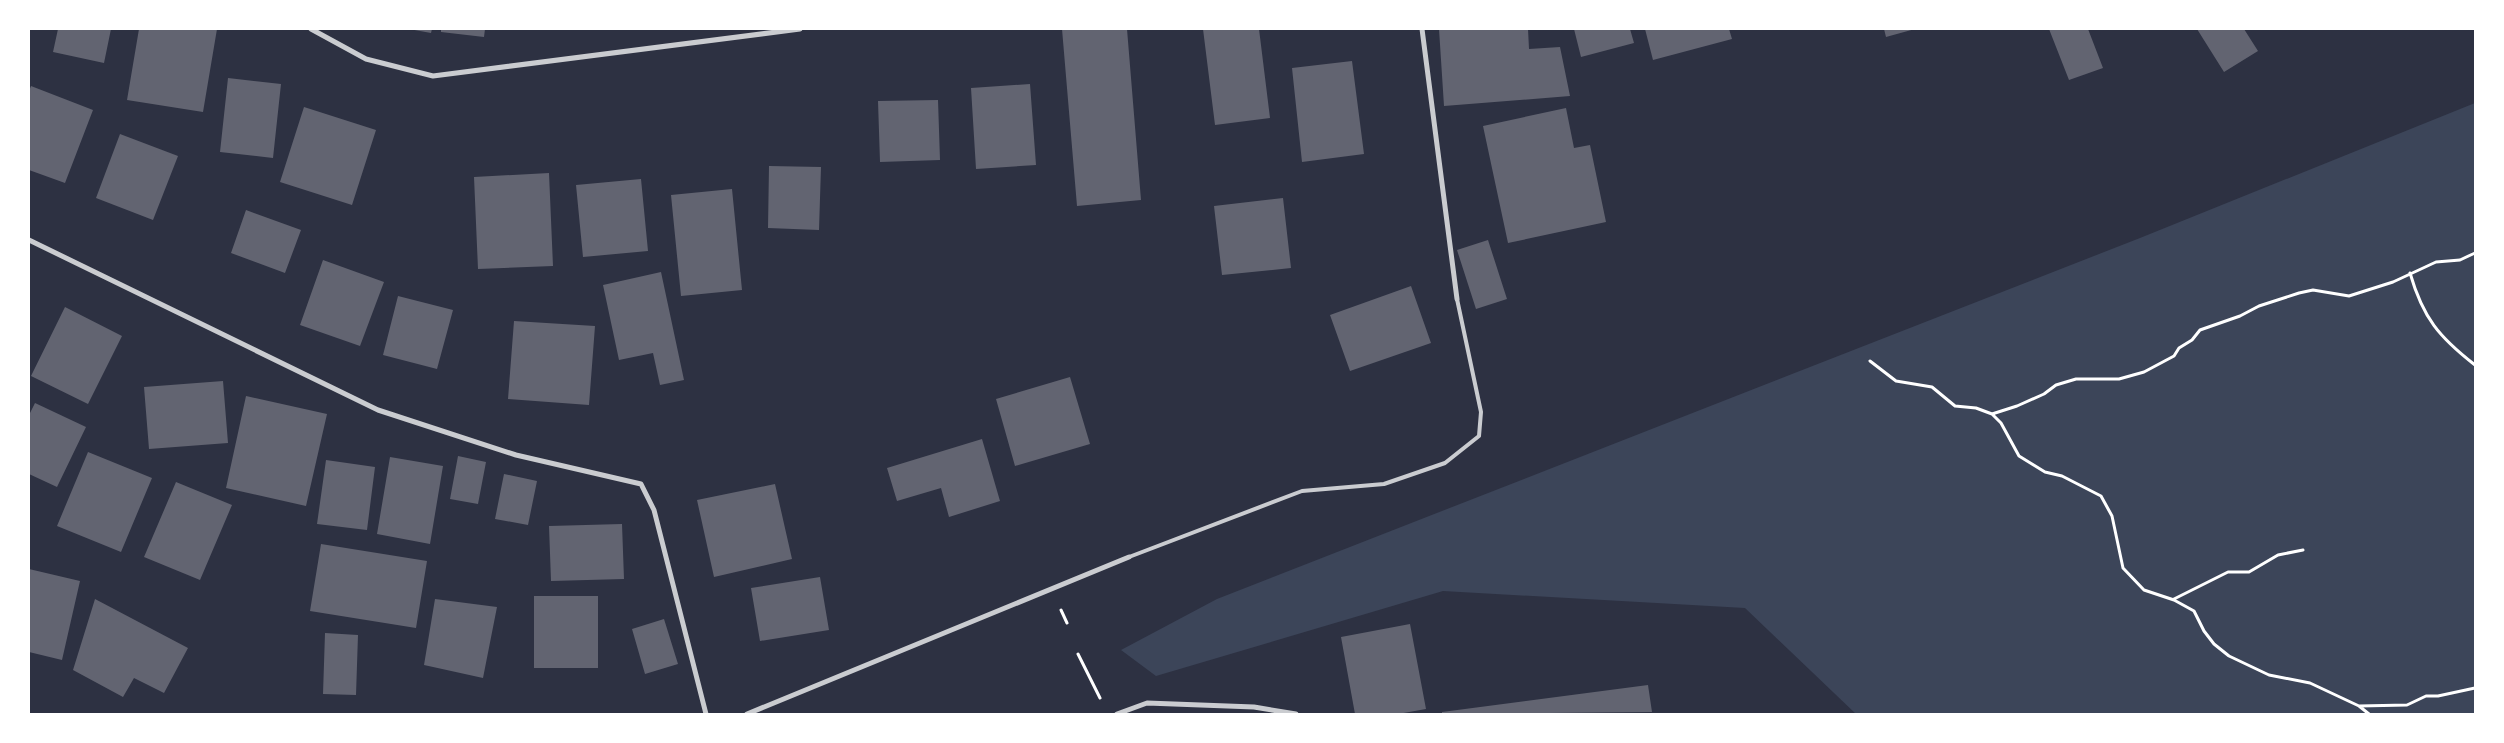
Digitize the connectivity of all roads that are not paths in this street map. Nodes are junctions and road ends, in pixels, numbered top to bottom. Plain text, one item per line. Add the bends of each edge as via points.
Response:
1 (311, 29) edge
2 (800, 29) edge
3 (1422, 29) edge
4 (29, 240) edge
5 (1457, 299) joint
6 (1130, 557) joint
7 (706, 714) edge
8 (747, 714) edge
9 (1117, 714) edge
10 (1296, 714) edge

1 - 2 street via 366,59 433,76
3 - 5 street
4 - 7 street via 378,410 516,454 641,484 654,510
5 - 6 lane via 1481,412 1479,436 1445,463 1384,484 1302,491
6 - 8 street
9 - 10 street via 1147,703 1254,706

